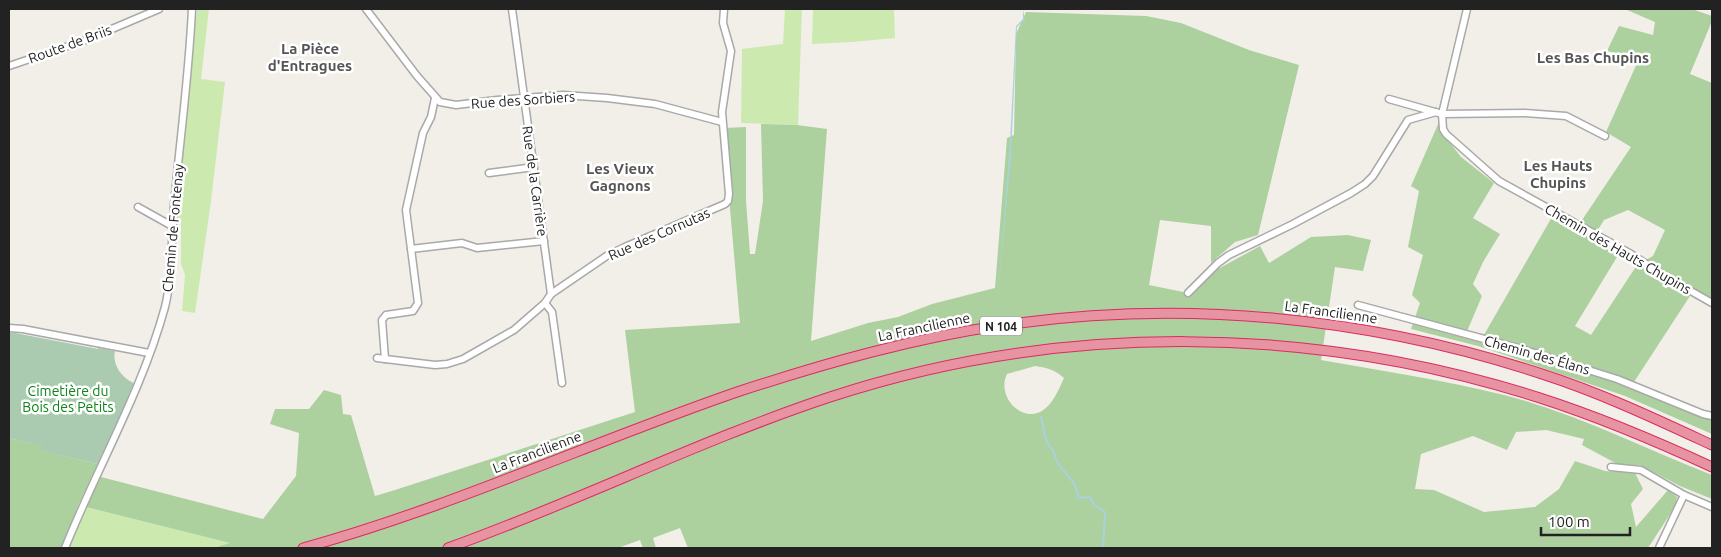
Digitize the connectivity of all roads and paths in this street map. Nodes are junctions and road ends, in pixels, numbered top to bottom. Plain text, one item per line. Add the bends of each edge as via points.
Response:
1 (159, 9) edge
2 (192, 9) edge
3 (366, 9) edge
4 (512, 9) edge
5 (724, 9) edge
6 (1467, 9) edge
7 (9, 66) edge
8 (435, 98) junction
9 (524, 99) junction
10 (1389, 99) dead end
11 (1439, 113) junction
12 (722, 122) junction
13 (1604, 136) dead end
14 (534, 167) junction
15 (488, 173) dead end
16 (138, 207) dead end
17 (172, 226) junction
18 (544, 241) junction
19 (411, 249) junction
20 (1188, 293) dead end
21 (551, 294) junction
22 (1712, 303) edge
23 (545, 304) junction
24 (1358, 305) dead end
25 (9, 328) edge
26 (149, 353) junction
27 (377, 358) dead end
28 (385, 359) junction
29 (562, 383) dead end
30 (1712, 416) edge
31 (1712, 445) edge
32 (1611, 467) dead end
33 (1712, 467) edge
34 (1684, 495) junction
35 (1712, 507) edge
36 (65, 548) edge
37 (303, 548) edge
38 (448, 548) edge
39 (1659, 548) edge

1 - 7 street, Route de Briis via 86,40
2 - 17 street, Chemin de Fontenay
3 - 8 street
4 - 9 street, Rue de la Carrière
5 - 12 street via 723,23 731,58
6 - 11 street
8 - 9 street, Rue des Sorbiers via 456,105
8 - 19 street via 407,203
9 - 12 street, Rue des Sorbiers via 563,95 636,100
9 - 14 street, Rue de la Carrière
10 - 11 street
11 - 13 street via 1566,116
11 - 20 street via 1408,120 1373,176 1358,190 1228,255
11 - 22 street, Chemin des Hauts Chupins via 1446,134 1499,181
12 - 21 street, Rue des Cornutas via 729,196 724,205 608,255
14 - 15 street
14 - 18 street, Rue de la Carrière
16 - 17 street
17 - 26 street, Chemin de Fontenay via 170,285
18 - 19 street via 477,248 462,243
18 - 21 street, Rue de la Carrière
19 - 28 street via 418,304 413,311 386,315 382,320
21 - 23 street, Rue des Cornutas
23 - 28 street, Rue des Cornutas via 514,330 453,362 435,365
23 - 29 street via 552,312
24 - 30 street, Chemin des Élans via 1535,353 1617,379
25 - 26 street
26 - 36 street, Chemin de Fontenay via 122,422
27 - 28 street, Rue des Cornutas
31 - 37 highway, La Francilienne / N 104 via 1555,378 1423,341 1323,323 1267,317 1174,313 1096,316 951,334 793,374 626,432 408,514
32 - 34 street via 1641,470
33 - 38 highway, N 104 via 1626,429 1541,398 1419,366 1284,345 1183,342 1098,345 983,359 904,376 831,397 741,429
34 - 35 street
34 - 39 street

